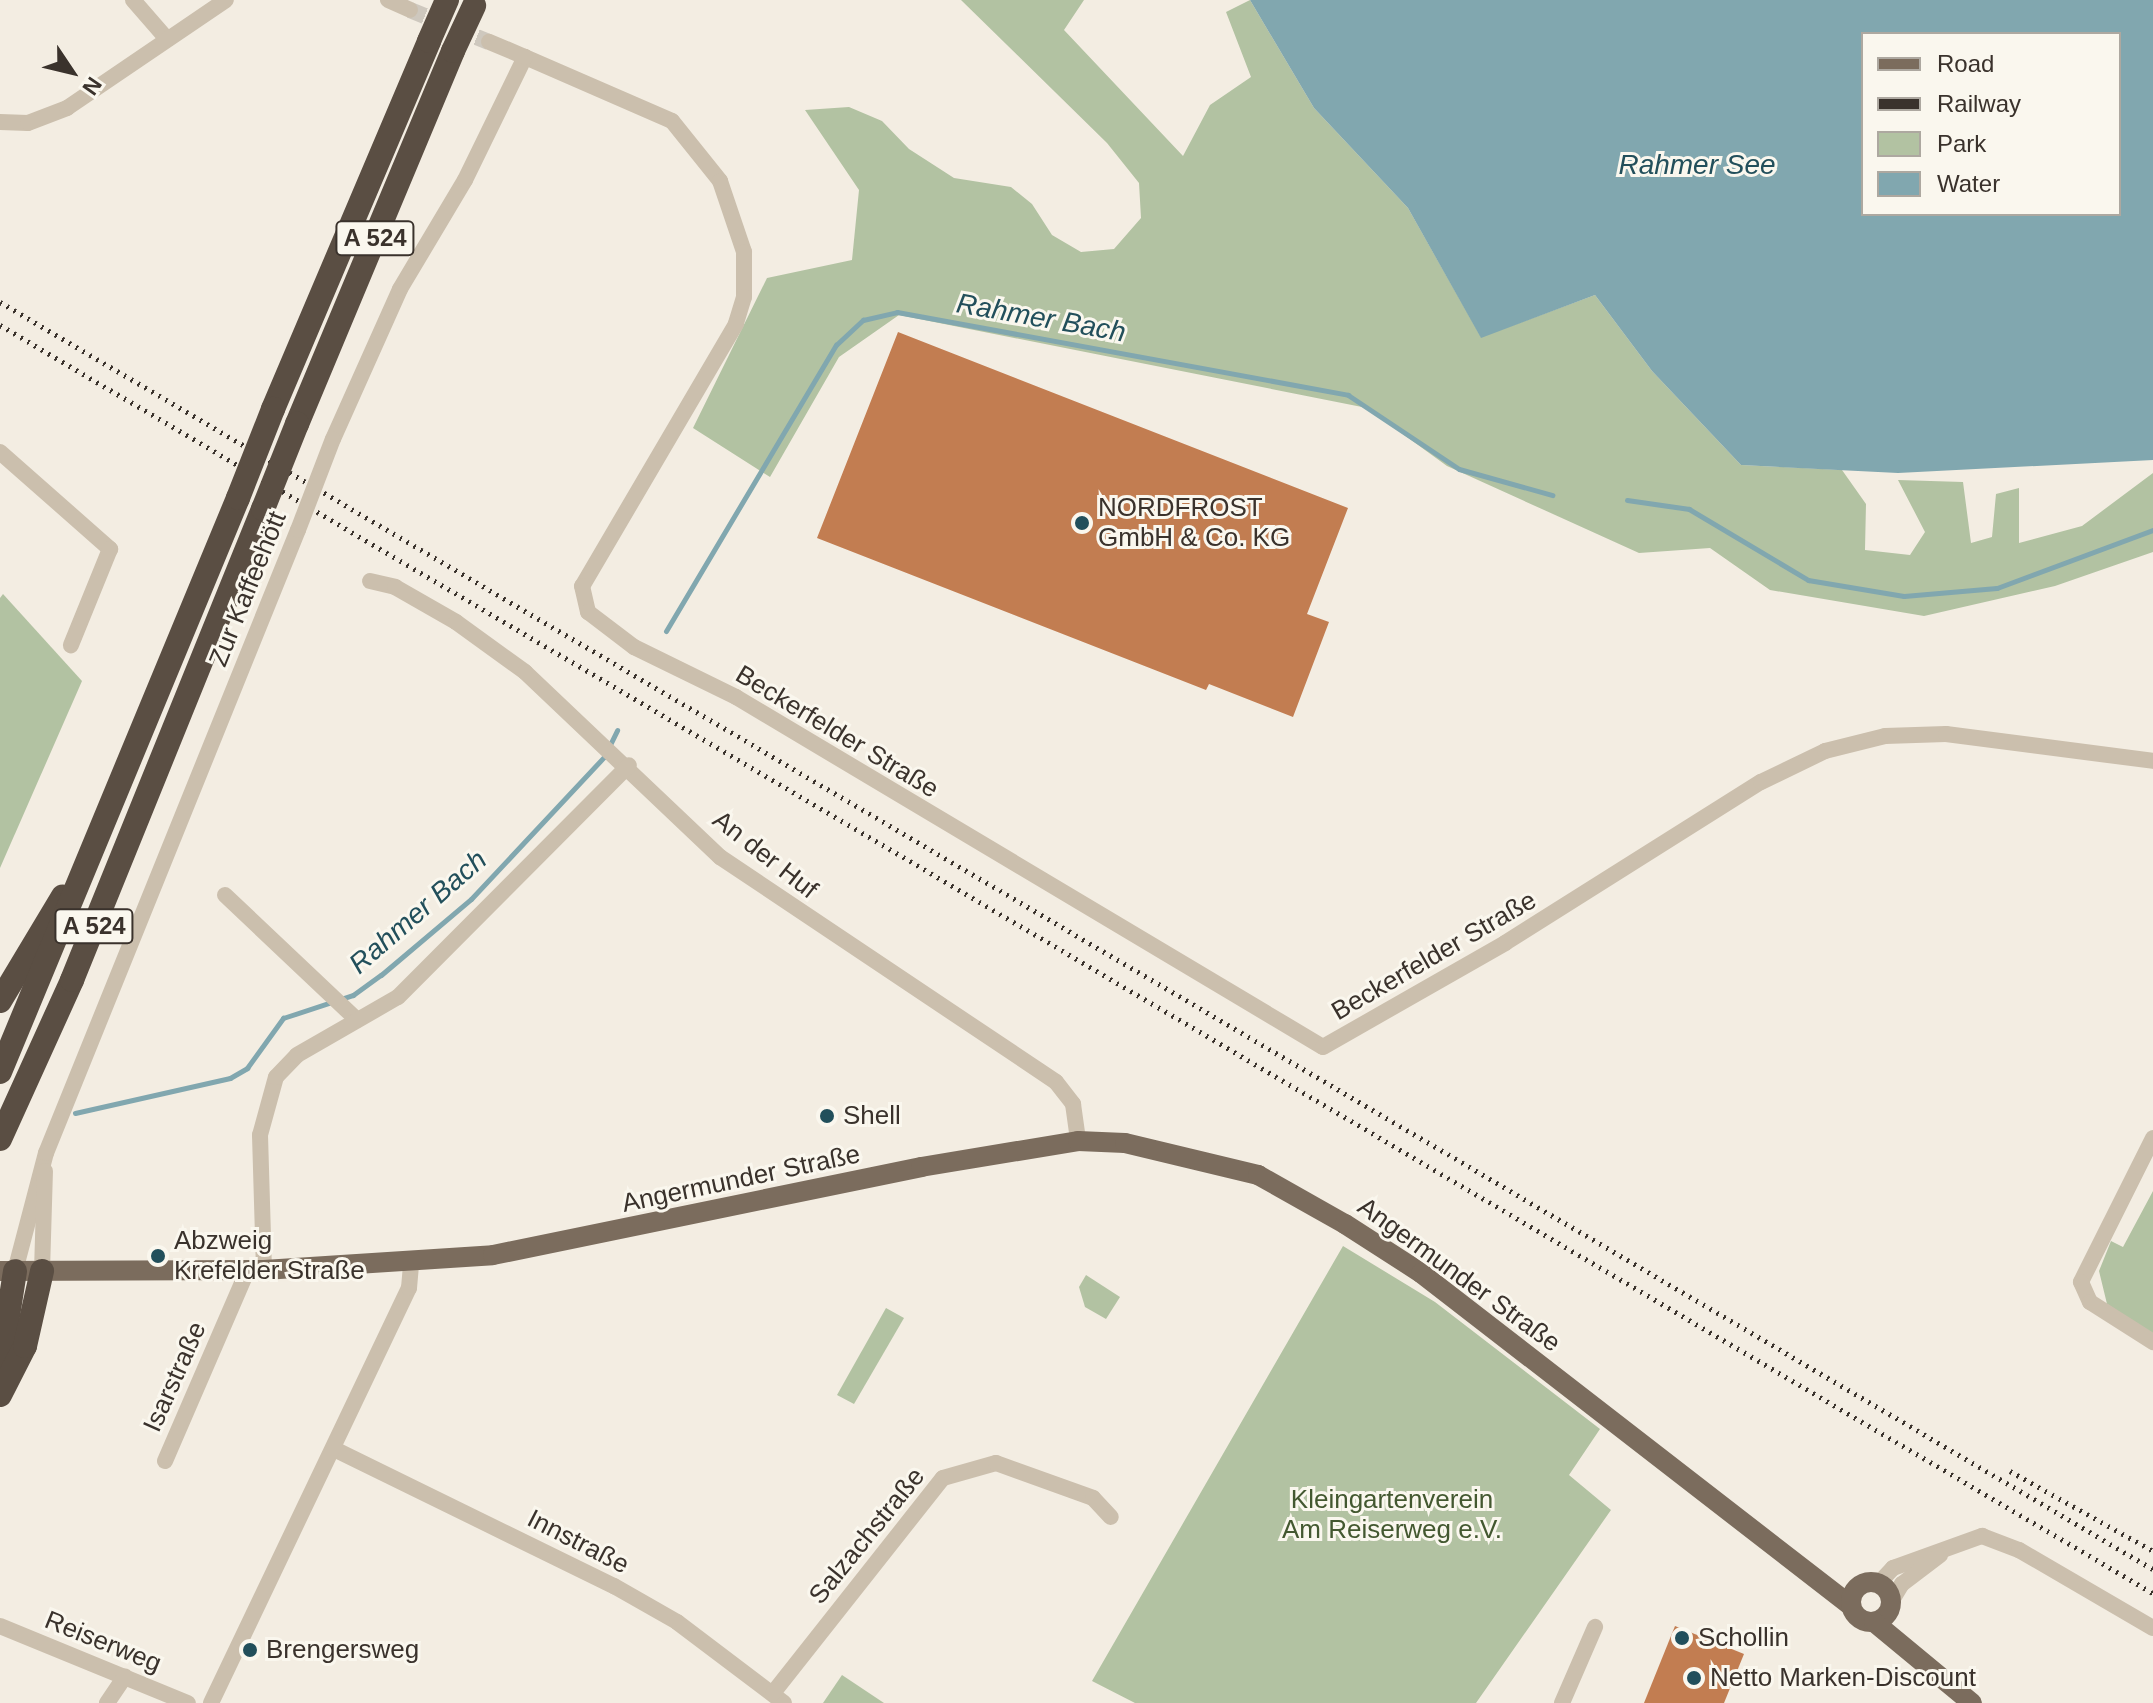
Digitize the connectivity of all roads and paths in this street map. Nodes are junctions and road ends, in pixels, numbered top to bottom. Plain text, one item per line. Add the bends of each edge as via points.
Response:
1 (133, 0) edge
2 (226, 0) edge
3 (388, 0) edge
4 (447, 0) edge
5 (476, 3) edge
6 (410, 10) tunnel mouth
7 (167, 39) junction
8 (489, 42) tunnel mouth
9 (525, 57) junction
10 (0, 122) edge
11 (0, 452) edge
12 (370, 581) dead end
13 (71, 645) dead end
14 (623, 759) junction
15 (2153, 761) edge
16 (102, 832) junction
17 (225, 895) dead end
18 (0, 1001) edge
19 (354, 1014) junction
20 (0, 1072) edge
21 (2153, 1138) edge
22 (0, 1139) edge
23 (1078, 1141) junction
24 (46, 1153) junction
25 (411, 1263) junction
26 (256, 1270) junction
27 (7, 1271) edge
28 (42, 1271) junction
29 (4, 1330) edge
30 (2153, 1342) edge
31 (0, 1367) edge
32 (0, 1395) edge
33 (334, 1449) junction
34 (165, 1461) dead end
35 (1111, 1517) dead end
36 (1960, 1539) junction
37 (1793, 1563) junction
38 (1869, 1584) junction
39 (1850, 1605) junction
40 (1884, 1613) junction
41 (0, 1626) edge
42 (1595, 1627) dead end
43 (2153, 1628) edge
44 (125, 1676) junction
45 (779, 1698) edge
46 (107, 1703) edge
47 (188, 1703) edge
48 (211, 1703) edge
49 (1562, 1703) edge
50 (1972, 1703) edge

1 - 7 street
2 - 7 street
3 - 6 street
4 - 16 highway, A 524, bridge via 273,409
5 - 22 highway, A 524, bridge via 297,424 72,980
7 - 10 street via 67,108 28,123
8 - 9 street
9 - 15 street, Beckerfelder Straße via 672,121 720,181 744,252 744,297 723,354 582,586 588,612 634,647 736,697 1323,1047 1508,941 1761,782 1825,751 1885,736 1946,734
9 - 24 street, Zur Kaffeehött, bridge via 465,180 400,289 333,439
11 - 13 street via 110,549
12 - 14 street, An der Huf via 395,587 456,622
14 - 19 street via 427,970 398,997
14 - 23 street, An der Huf via 720,857 1056,1082 1073,1104
16 - 18 highway
16 - 20 highway, A 524
17 - 19 street via 246,921
19 - 26 street via 297,1055 269,1090 260,1135
21 - 30 street via 2081,1282 2090,1302
23 - 25 main road, Angermunder Straße via 508,1253
23 - 37 main road, Angermunder Straße via 1125,1143 1258,1175 1345,1224 1421,1273
24 - 27 street, Zur Kaffeehött
24 - 28 street, Zur Kaffeehött
25 - 26 main road, Angermunder Straße
25 - 33 street via 409,1288
26 - 28 main road, Angermunder Straße
26 - 34 street, Isarstraße
27 - 28 main road, Angermunder Straße
27 - 29 highway
28 - 32 highway via 25,1346
29 - 31 highway
33 - 45 street, Innstraße via 616,1587
33 - 48 street
35 - 45 street, Salzachstraße via 1093,1498 996,1463 943,1478
36 - 38 street
36 - 40 street via 1902,1584
36 - 43 street via 1982,1536 2019,1550
37 - 38 main road, Angermunder Straße
37 - 39 main road, Angermunder Straße
38 - 39 main road
38 - 40 main road, Angermunder Straße
39 - 40 main road, Angermunder Straße via 1859,1619
40 - 50 main road, Angermunder Straße via 1925,1667
41 - 44 street, Reiserweg
42 - 49 street
44 - 46 street
44 - 47 street, Reiserweg

